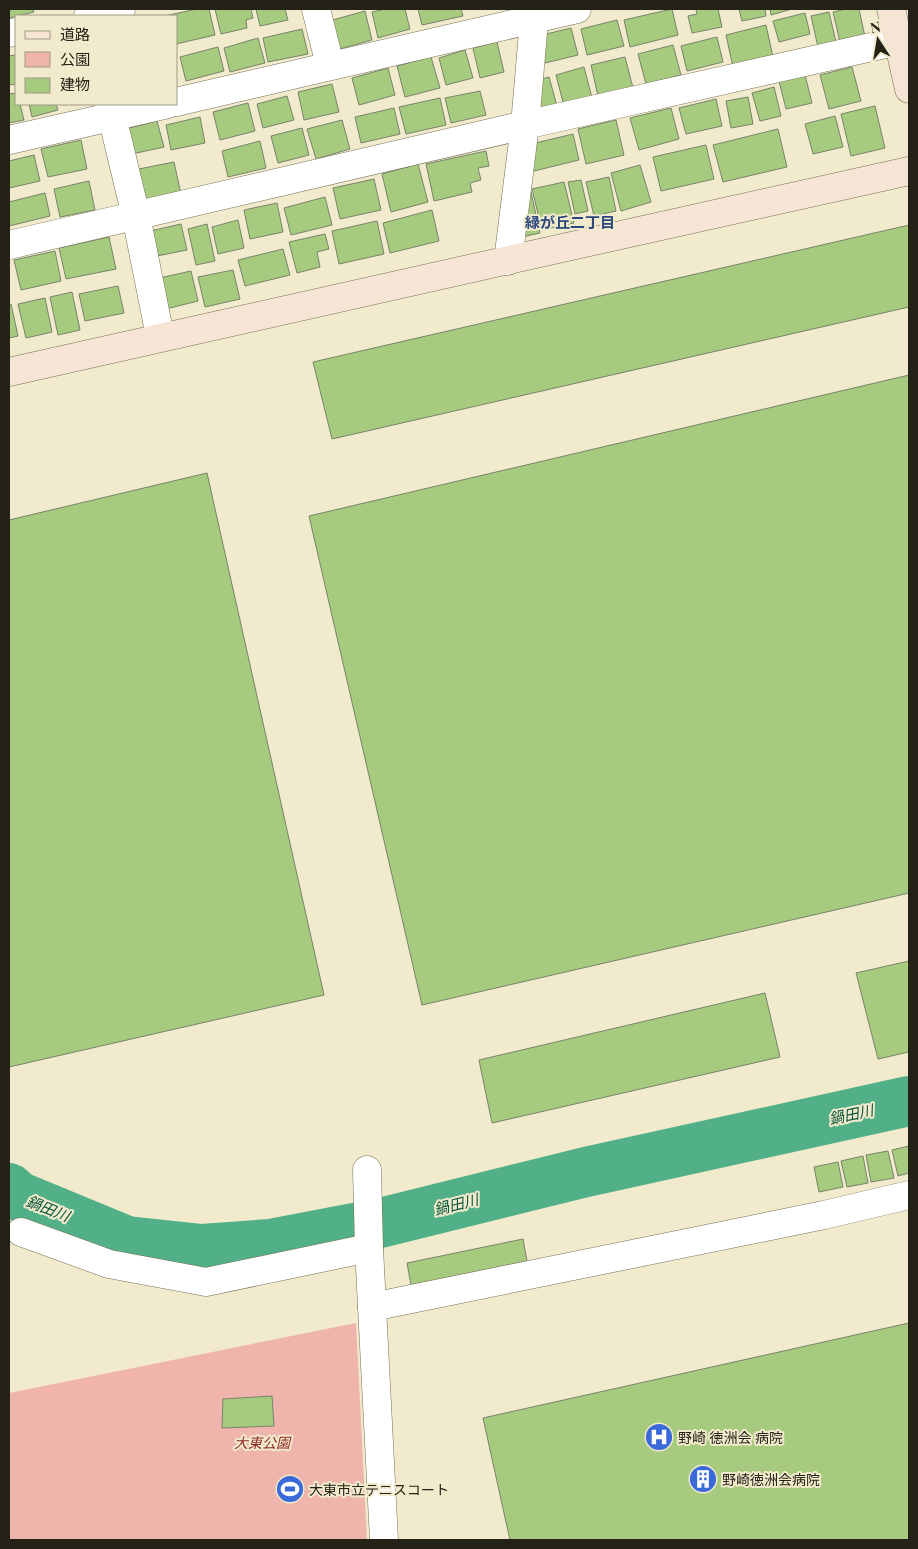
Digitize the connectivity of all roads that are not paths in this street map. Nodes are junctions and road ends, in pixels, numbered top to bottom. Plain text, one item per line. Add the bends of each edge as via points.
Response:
1 (121, 9) edge
2 (316, 9) edge
3 (577, 9) edge
4 (892, 9) edge
5 (535, 14) edge
6 (93, 15) edge
7 (898, 42) junction
8 (330, 65) junction
9 (909, 89) edge
10 (178, 102) edge
11 (158, 105) edge
12 (111, 110) edge
13 (525, 125) junction
14 (9, 140) edge
15 (909, 171) edge
16 (136, 216) junction
17 (9, 245) edge
18 (508, 261) junction
19 (160, 336) junction
20 (9, 372) edge
21 (367, 1170) dead end
22 (909, 1195) edge
23 (20, 1232) dead end
24 (369, 1248) junction
25 (372, 1306) junction
26 (384, 1540) edge

1 - 6 street
2 - 8 street
3 - 5 street
4 - 7 street
5 - 8 street
5 - 13 street
7 - 9 street
7 - 13 street
8 - 10 street
11 - 12 street
12 - 14 street
12 - 16 street
13 - 16 street
13 - 18 street
15 - 18 street
16 - 17 street
16 - 19 street
18 - 19 street
19 - 20 street
21 - 24 street
22 - 25 street
23 - 24 street via 109,1264 206,1282
24 - 25 street
25 - 26 street

